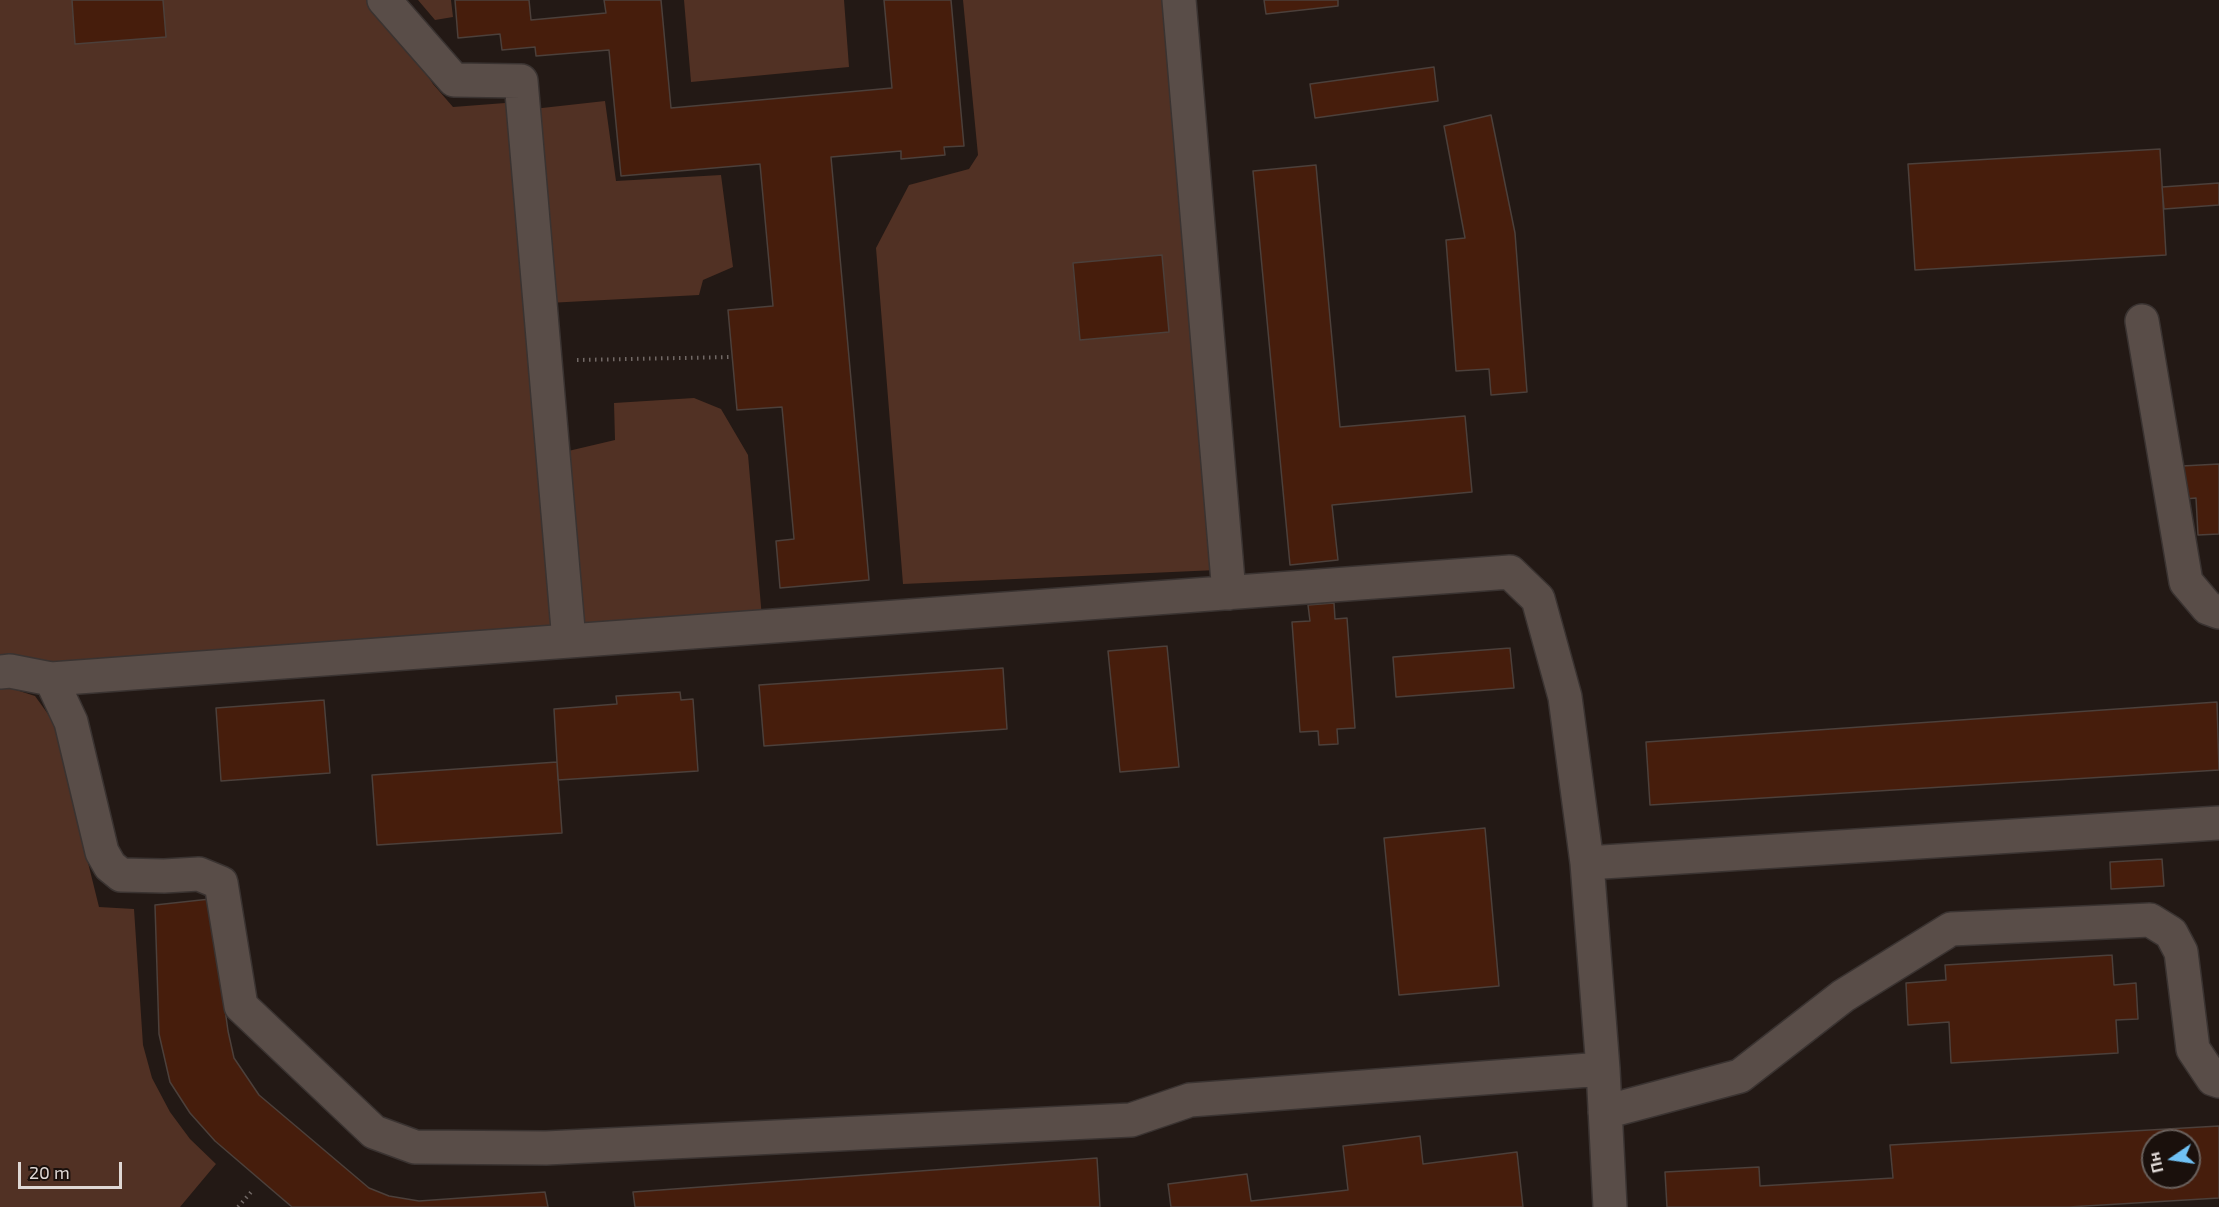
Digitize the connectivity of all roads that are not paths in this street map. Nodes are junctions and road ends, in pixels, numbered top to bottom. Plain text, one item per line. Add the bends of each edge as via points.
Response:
1 (384, 0) edge
2 (1179, 0) edge
3 (2142, 321) dead end
4 (1229, 593) junction
5 (2219, 612) edge
6 (569, 641) junction
7 (0, 672) edge
8 (51, 679) junction
9 (2219, 823) edge
10 (1587, 862) junction
11 (1603, 1069) junction
12 (2219, 1081) edge
13 (1605, 1112) junction
14 (1611, 1207) edge

1 - 6 street via 454,80 521,81
2 - 4 street
3 - 5 street via 2186,582 2208,608
4 - 6 street
4 - 10 street via 1510,572 1538,599 1565,697
6 - 8 street
7 - 8 street
8 - 11 street via 71,722 102,852 110,866 121,875 199,874 221,883 241,1006 374,1132 415,1147 546,1148 1131,1120 1190,1100
9 - 10 street
10 - 11 street
11 - 13 street
12 - 13 street via 2213,1079 2193,1049 2181,952 2171,933 2150,920 1963,928 1951,929 1843,996 1740,1076
13 - 14 street

